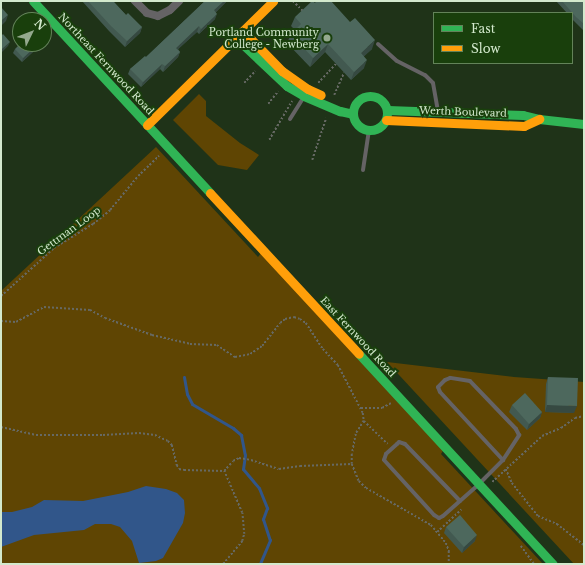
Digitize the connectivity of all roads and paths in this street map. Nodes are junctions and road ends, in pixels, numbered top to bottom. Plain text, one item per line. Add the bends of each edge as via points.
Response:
1 (33, 1) edge
2 (135, 1) edge
3 (179, 1) edge
4 (273, 1) edge
5 (293, 1) edge
6 (305, 13) edge
7 (239, 34) junction
8 (378, 44) dead end
9 (336, 64) edge
10 (258, 68) dead end
11 (344, 73) dead end
12 (244, 83) dead end
13 (318, 83) dead end
14 (280, 88) dead end
15 (334, 95) dead end
16 (304, 96) junction
17 (294, 98) dead end
18 (268, 104) dead end
19 (354, 110) junction
20 (388, 110) junction
21 (438, 112) junction
22 (328, 114) dead end
23 (290, 119) dead end
24 (538, 119) junction
25 (386, 120) junction
26 (584, 124) edge
27 (147, 125) junction
28 (368, 130) junction
29 (269, 140) dead end
30 (159, 156) dead end
31 (312, 160) dead end
32 (363, 170) dead end
33 (1, 296) edge
34 (1, 321) edge
35 (584, 416) edge
36 (364, 421) junction
37 (1, 427) edge
38 (393, 448) junction
39 (503, 460) junction
40 (352, 464) junction
41 (506, 469) junction
42 (224, 471) junction
43 (482, 486) junction
44 (460, 501) junction
45 (466, 505) dead end
46 (437, 532) junction
47 (584, 545) edge
48 (223, 564) edge
49 (449, 564) edge
50 (553, 564) edge

1 - 27 street, Northeast Fernwood Road
2 - 3 street via 147,13 158,16 170,10
4 - 7 street
5 - 6 path
7 - 16 street via 272,74
7 - 19 street via 303,86
7 - 27 street
8 - 21 lane via 397,61 425,75 433,83
9 - 13 path
10 - 12 path
11 - 15 path
14 - 18 path
16 - 19 street via 340,111
16 - 23 lane
17 - 29 path
19 - 20 street via 359,100 370,96 380,98
19 - 28 street via 356,123
20 - 21 street, Werth Boulevard
20 - 25 street
21 - 24 street, Werth Boulevard via 522,115
22 - 31 path
24 - 25 street, Werth Boulevard via 524,126
24 - 26 street, Werth Boulevard
25 - 28 street via 378,129
27 - 43 street, East Fernwood Road
28 - 32 lane
30 - 33 path, Gettman Loop via 138,176 110,210 93,224 54,248
34 - 36 path via 16,322 44,307 90,310 104,318 152,335 190,344 217,346 235,356 250,354 262,346 285,318 294,317 306,323 323,349 338,365 361,408
35 - 41 path via 575,418 561,428 542,436
36 - 38 path
36 - 40 path via 354,444
37 - 42 path via 36,435 155,435 172,445 179,468
38 - 44 lane via 399,442 405,444
38 - 44 lane via 384,456 386,463 434,515 441,518
39 - 39 lane via 519,435 516,429 470,381 450,378 445,380 438,387 440,392
39 - 41 path
39 - 43 lane
40 - 42 path via 279,469 239,458
40 - 46 path via 359,481 366,488 426,522
41 - 43 path
41 - 47 path via 512,483 538,516 557,524
42 - 48 path via 242,513 244,534 242,541
43 - 44 lane
43 - 50 street, East Fernwood Road
45 - 46 path
46 - 49 path via 446,543

